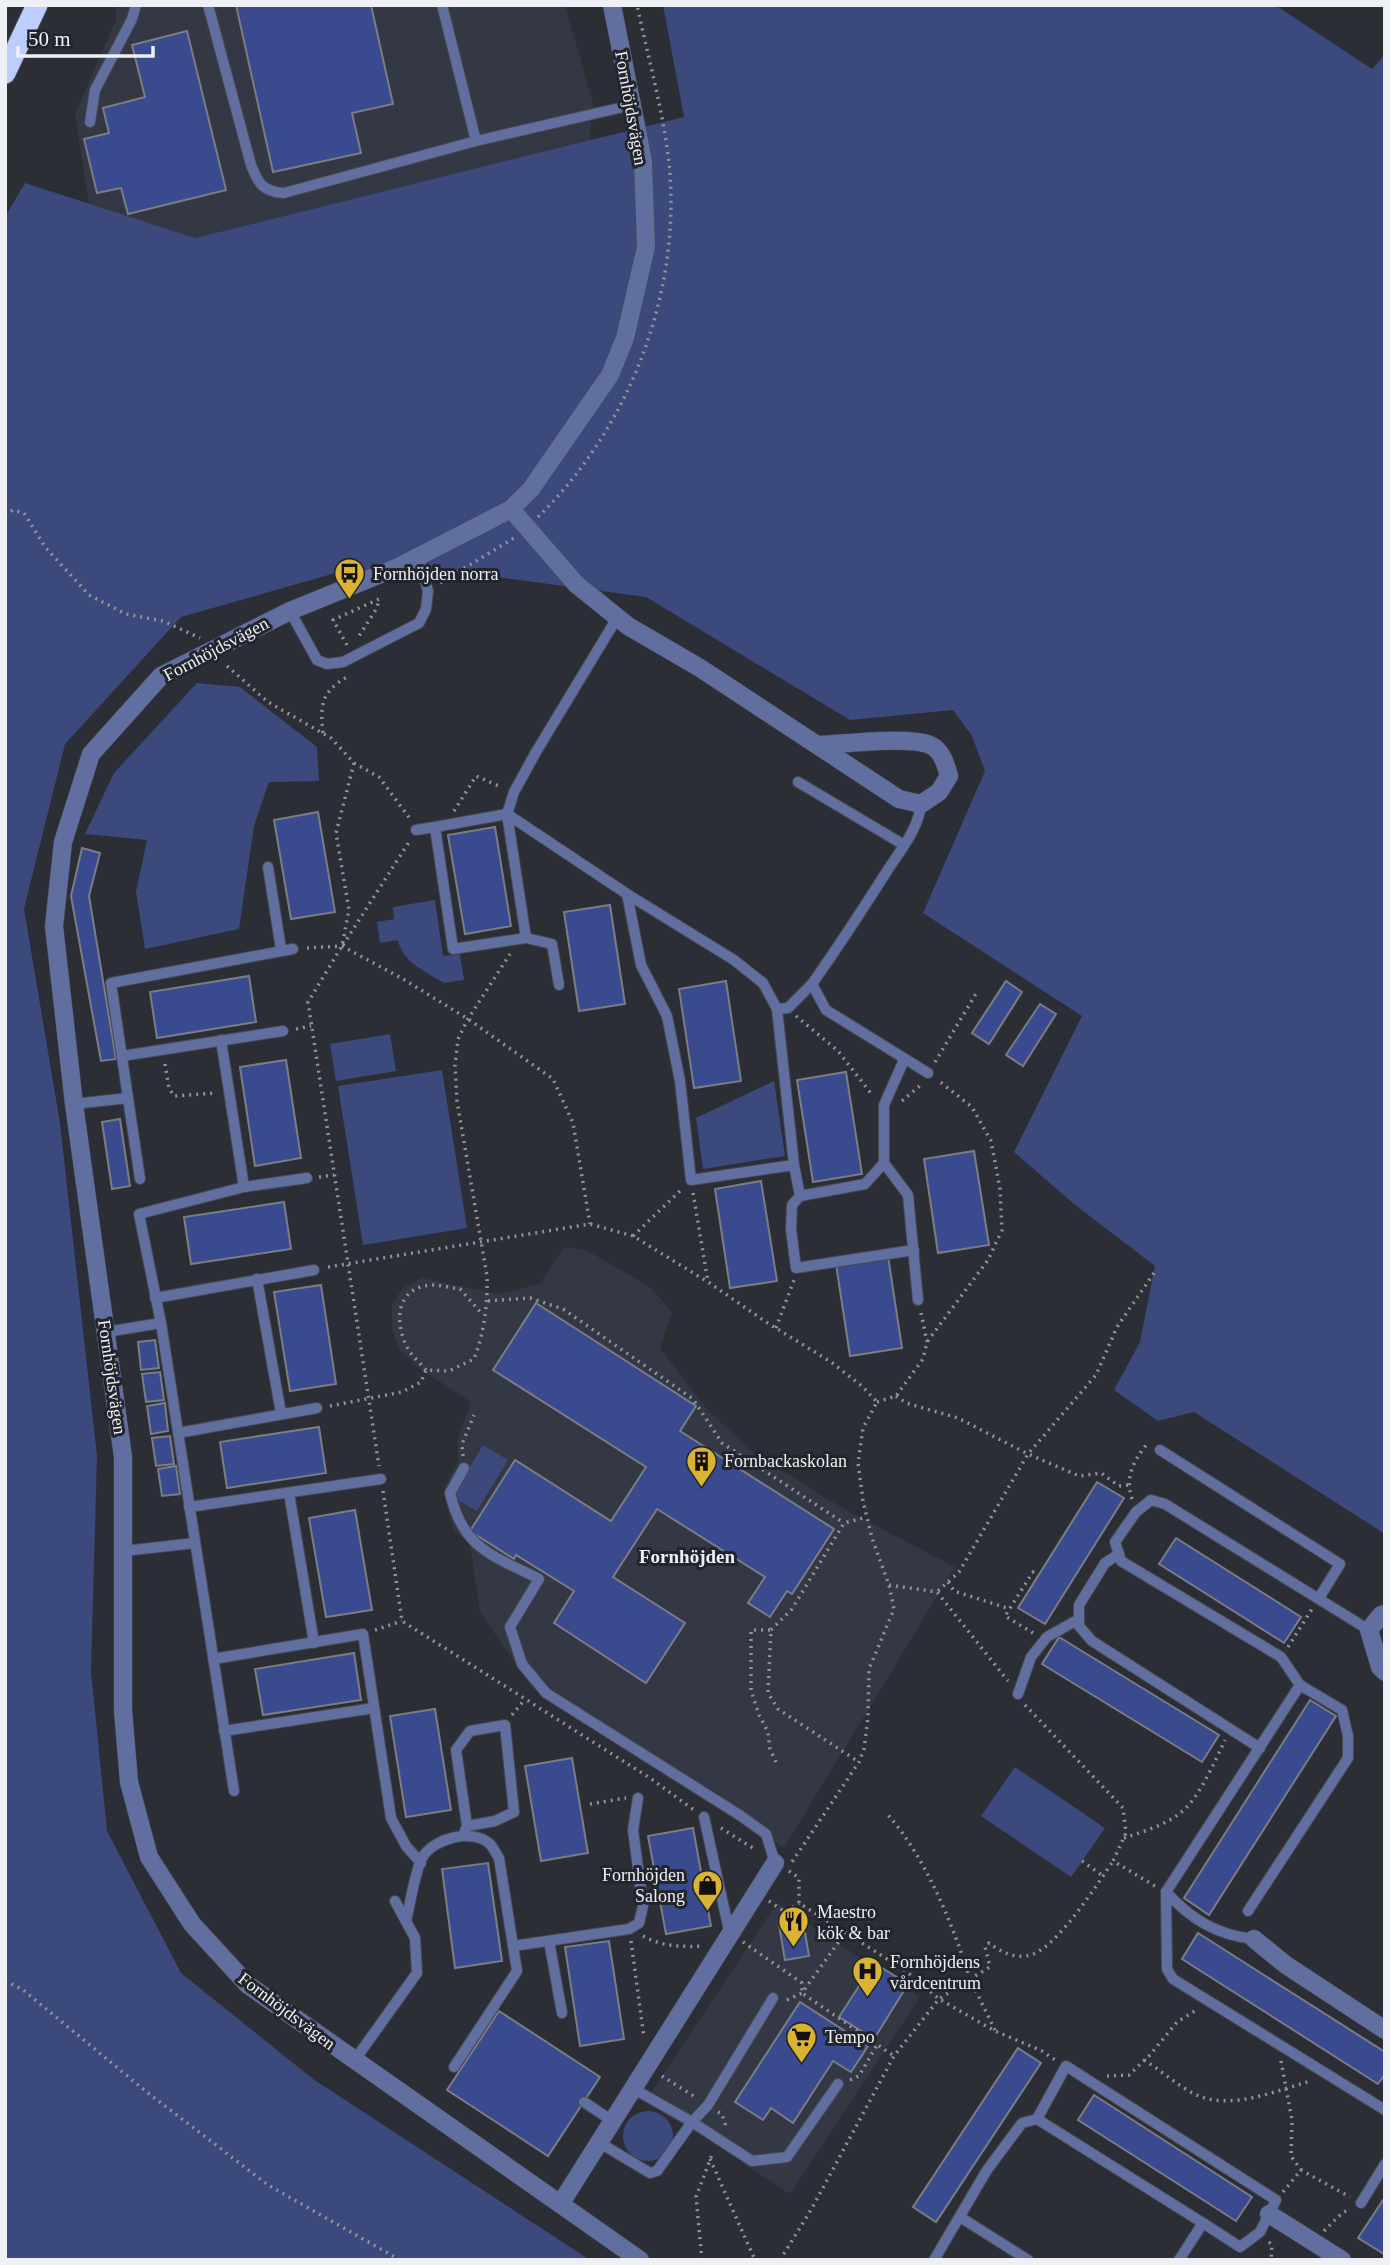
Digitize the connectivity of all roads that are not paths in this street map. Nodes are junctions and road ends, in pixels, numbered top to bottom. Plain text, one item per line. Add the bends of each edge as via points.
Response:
1 (37, 5) edge
2 (136, 5) edge
3 (208, 5) edge
4 (442, 5) edge
5 (612, 5) edge
6 (5, 73) edge
7 (632, 105) junction
8 (90, 122) dead end
9 (476, 141) junction
10 (511, 509) junction
11 (418, 557) junction
12 (290, 611) junction
13 (617, 618) junction
14 (819, 745) junction
15 (798, 782) dead end
16 (921, 804) junction
17 (507, 814) junction
18 (441, 827) junction
19 (416, 830) road end
20 (904, 845) junction
21 (268, 867) dead end
22 (627, 894) junction
23 (526, 938) junction
24 (281, 949) junction
25 (293, 949) road end
26 (812, 984) junction
27 (559, 985) dead end
28 (782, 1008) junction
29 (282, 1031) dead end
30 (221, 1040) junction
31 (122, 1056) junction
32 (904, 1060) junction
33 (928, 1073) road end
34 (128, 1098) junction
35 (74, 1104) junction
36 (884, 1163) junction
37 (794, 1164) junction
38 (307, 1178) dead end
39 (140, 1179) dead end
40 (244, 1187) junction
41 (800, 1196) junction
42 (914, 1250) junction
43 (314, 1270) road end
44 (257, 1279) junction
45 (155, 1298) junction
46 (918, 1300) road end
47 (160, 1324) junction
48 (106, 1332) junction
49 (317, 1408) road end
50 (281, 1413) junction
51 (178, 1433) junction
52 (1160, 1450) road end
53 (464, 1468) road end
54 (381, 1479) road end
55 (289, 1493) junction
56 (189, 1507) junction
57 (195, 1543) junction
58 (124, 1551) junction
59 (1119, 1554) junction
60 (1318, 1598) junction
61 (1385, 1614) edge
62 (1079, 1619) junction
63 (1369, 1630) junction
64 (314, 1643) junction
65 (213, 1658) junction
66 (1385, 1672) edge
67 (1300, 1685) junction
68 (1018, 1694) road end
69 (374, 1709) junction
70 (224, 1731) junction
71 (1260, 1748) junction
72 (234, 1791) dead end
73 (638, 1798) road end
74 (704, 1817) road end
75 (465, 1831) junction
76 (421, 1863) junction
77 (781, 1871) joint
78 (1166, 1892) junction
79 (395, 1900) dead end
80 (1248, 1911) dead end
81 (406, 1921) junction
82 (1254, 1939) joint
83 (550, 1941) junction
84 (732, 1945) junction
85 (513, 1946) junction
86 (773, 1998) road end
87 (562, 2013) dead end
88 (1385, 2030) edge
89 (354, 2061) junction
90 (454, 2067) dead end
91 (838, 2084) road end
92 (634, 2089) junction
93 (584, 2102) dead end
94 (1385, 2109) edge
95 (1037, 2119) junction
96 (614, 2122) junction
97 (692, 2122) junction
98 (600, 2143) junction
99 (1385, 2164) edge
100 (561, 2203) junction
101 (1361, 2203) road end
102 (1272, 2207) junction
103 (960, 2217) junction
104 (1203, 2223) junction
105 (640, 2260) edge
106 (934, 2260) edge
107 (1028, 2260) edge
108 (1180, 2260) edge
109 (1342, 2260) edge

1 - 6 highway
2 - 8 lane via 95,90
3 - 9 lane via 251,165 268,192 284,193
4 - 9 lane
5 - 7 street, Fornhöjdsvägen
7 - 9 lane
7 - 10 street, Fornhöjdsvägen via 643,161 646,247 625,338 610,375 573,431
10 - 11 street, Fornhöjdsvägen
10 - 13 street via 576,584
11 - 12 street, Fornhöjdsvägen
11 - 12 lane via 428,591 419,623 343,662 317,660
12 - 35 street, Fornhöjdsvägen via 161,676 90,754 63,842 54,926
13 - 14 street
13 - 17 lane via 514,793
14 - 16 street via 899,799
14 - 16 street via 901,741 931,745 943,757 949,776 939,792
15 - 20 lane
16 - 20 lane via 920,816
17 - 18 lane
17 - 22 lane
17 - 23 lane
18 - 19 lane
18 - 23 lane via 453,949
20 - 26 lane
21 - 24 lane
22 - 28 lane via 734,960 763,983
22 - 37 lane via 641,965 667,1017 680,1081 691,1180
23 - 27 lane via 552,944
24 - 25 lane
24 - 31 lane via 111,983
26 - 28 lane
26 - 32 lane via 826,1010
28 - 37 lane
29 - 30 lane
30 - 31 lane
30 - 40 lane
31 - 34 lane
32 - 33 lane
32 - 36 lane via 884,1105
34 - 35 lane
34 - 39 lane
35 - 48 street, Fornhöjdsvägen
36 - 41 lane via 865,1184
36 - 42 lane via 908,1195
37 - 41 lane
38 - 40 lane
40 - 45 lane via 139,1214
41 - 42 lane via 792,1205 796,1268
42 - 46 lane
43 - 44 lane
44 - 45 lane
44 - 50 lane
45 - 47 lane
47 - 48 lane
47 - 51 lane
48 - 58 street, Fornhöjdsvägen via 123,1457
49 - 50 lane
50 - 51 lane
51 - 56 lane
52 - 60 lane via 1340,1564
53 - 77 lane via 450,1493 467,1536 490,1554 539,1579 510,1627 522,1664 546,1693 763,1832
54 - 55 lane
55 - 56 lane
55 - 64 lane
56 - 57 lane
57 - 58 lane
57 - 65 lane
58 - 89 street, Fornhöjdsvägen via 122,1710 129,1782 149,1857 192,1924 248,1985
59 - 60 lane via 1115,1542 1136,1512 1151,1500 1165,1504
59 - 62 lane via 1105,1563 1079,1605
59 - 67 lane via 1121,1560 1281,1657
60 - 63 lane
61 - 63 street
62 - 68 lane via 1044,1640 1031,1657
62 - 71 lane via 1079,1626 1092,1641
63 - 66 street
64 - 65 lane
64 - 69 lane via 363,1634
65 - 70 lane
67 - 71 lane
67 - 80 lane via 1342,1710 1348,1758
69 - 70 lane
69 - 76 lane via 391,1818
70 - 72 lane
71 - 78 lane
73 - 83 lane via 633,1830 643,1906 639,1923 629,1929
74 - 84 lane
75 - 75 lane via 456,1750 470,1731 505,1725 514,1812
75 - 76 lane via 431,1848
75 - 85 lane via 489,1843 499,1858
76 - 81 lane
77 - 84 street
78 - 82 lane via 1184,1912 1229,1936
78 - 94 lane via 1167,1969 1173,1979
79 - 81 lane
81 - 89 lane via 415,1938 417,1973
82 - 88 street
83 - 85 lane
83 - 87 lane
84 - 92 street
85 - 90 lane via 517,1971
86 - 97 lane via 708,2105
89 - 100 street, Fornhöjdsvägen
91 - 97 lane via 787,2157 752,2161
92 - 96 street
92 - 97 lane
93 - 96 lane
95 - 102 lane via 1066,2066
95 - 103 lane via 1022,2123 986,2170
95 - 104 lane
96 - 98 street
97 - 98 lane via 657,2171 650,2173
98 - 100 street
99 - 101 lane
100 - 105 street, Fornhöjdsvägen
102 - 104 lane via 1260,2232 1240,2247
102 - 109 street
103 - 106 lane
103 - 107 lane
104 - 108 lane

